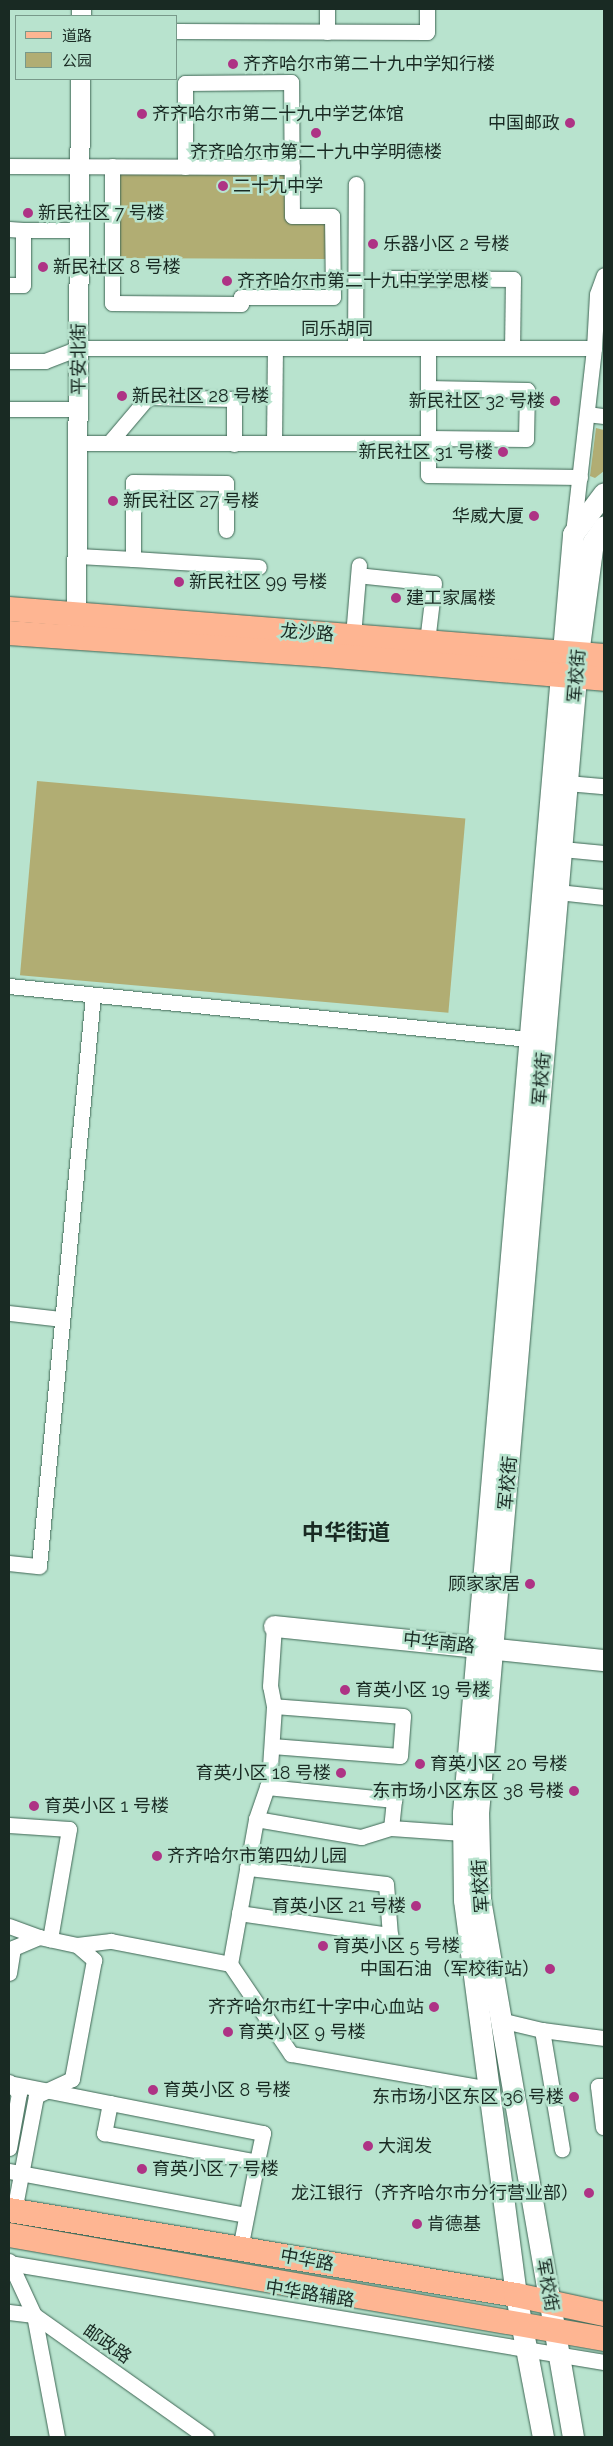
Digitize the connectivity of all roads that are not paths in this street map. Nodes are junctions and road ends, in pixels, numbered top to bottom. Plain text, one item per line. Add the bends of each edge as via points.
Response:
1 (327, 9) edge
2 (427, 9) edge
3 (178, 31) edge
4 (327, 32) junction
5 (80, 80) edge
6 (9, 166) edge
7 (80, 166) junction
8 (112, 166) junction
9 (185, 167) junction
10 (292, 167) junction
11 (356, 184) dead end
12 (16, 229) edge
13 (80, 230) junction
14 (390, 278) dead end
15 (603, 283) edge
16 (9, 285) edge
17 (79, 348) junction
18 (275, 348) junction
19 (355, 348) junction
20 (428, 348) junction
21 (512, 348) junction
22 (594, 348) junction
23 (9, 361) edge
24 (428, 388) junction
25 (9, 409) edge
26 (79, 409) junction
27 (587, 414) junction
28 (604, 416) edge
29 (274, 442) junction
30 (78, 443) junction
31 (109, 443) junction
32 (428, 443) junction
33 (234, 444) junction
34 (580, 476) junction
35 (604, 493) edge
36 (604, 526) edge
37 (226, 530) dead end
38 (573, 534) junction
39 (78, 556) junction
40 (133, 559) junction
41 (259, 567) dead end
42 (9, 609) edge
43 (77, 615) junction
44 (9, 633) edge
45 (353, 636) junction
46 (76, 639) junction
47 (427, 642) junction
48 (604, 656) edge
49 (570, 664) junction
50 (604, 679) edge
51 (567, 783) junction
52 (604, 786) edge
53 (562, 849) junction
54 (604, 853) edge
55 (558, 892) junction
56 (604, 897) edge
57 (9, 986) edge
58 (93, 994) junction
59 (538, 1040) junction
60 (9, 1313) edge
61 (62, 1319) junction
62 (9, 1563) edge
63 (274, 1626) joint
64 (486, 1647) junction
65 (604, 1660) edge
66 (274, 1706) junction
67 (272, 1746) junction
68 (267, 1787) junction
69 (256, 1820) junction
70 (9, 1825) edge
71 (392, 1828) junction
72 (463, 1833) junction
73 (247, 1868) junction
74 (239, 1913) junction
75 (9, 1926) edge
76 (44, 1938) junction
77 (77, 1944) junction
78 (230, 1964) junction
79 (9, 1973) edge
80 (500, 2020) junction
81 (542, 2030) junction
82 (604, 2038) edge
83 (9, 2083) edge
84 (604, 2086) edge
85 (489, 2089) junction
86 (48, 2090) junction
87 (110, 2103) junction
88 (603, 2127) edge
89 (9, 2148) edge
90 (562, 2149) dead end
91 (257, 2162) junction
92 (15, 2172) edge
93 (11, 2210) edge
94 (246, 2215) junction
95 (9, 2235) edge
96 (240, 2248) junction
97 (9, 2263) edge
98 (516, 2295) junction
99 (550, 2303) junction
100 (9, 2312) edge
101 (604, 2314) edge
102 (34, 2315) junction
103 (522, 2324) junction
104 (604, 2339) edge
105 (557, 2342) junction
106 (527, 2348) junction
107 (604, 2362) edge
108 (56, 2437) edge
109 (206, 2437) edge
110 (543, 2437) edge
111 (573, 2437) edge

1 - 4 street
2 - 4 street via 427,32
3 - 4 street
5 - 7 street, 平安北街
6 - 7 street
7 - 8 street
7 - 13 street, 平安北街
8 - 9 street
8 - 10 street via 112,303 241,304 241,297 333,297 332,216 292,216
9 - 10 street
9 - 10 street via 184,83 291,82
11 - 19 street
12 - 13 street
12 - 16 street via 23,285
13 - 17 street, 平安北街
14 - 21 street via 513,279
15 - 22 street, 军校街 via 597,294
17 - 18 street, 同乐胡同
17 - 23 street via 45,361
17 - 26 street, 平安北街
18 - 19 street, 同乐胡同
18 - 29 street
19 - 20 street, 同乐胡同
20 - 21 street, 同乐胡同
20 - 24 street
21 - 22 street, 同乐胡同
22 - 27 street, 军校街
24 - 32 street
24 - 32 street via 527,390 526,439 428,438
25 - 26 street
26 - 30 street, 平安北街
27 - 28 street
27 - 34 street, 军校街
29 - 32 street
29 - 33 street
30 - 31 street
30 - 39 street, 平安北街
31 - 33 street
31 - 33 street via 148,397 234,399
32 - 34 street via 428,475
34 - 38 street, 军校街
35 - 38 main road
36 - 49 main road, 军校街 via 593,542
37 - 40 street via 226,483 133,482
38 - 49 main road, 军校街
39 - 40 street
39 - 43 street, 平安北街
40 - 41 street
42 - 43 main road, 龙沙路
43 - 45 main road, 龙沙路
43 - 46 street, 平安北街
44 - 46 main road, 龙沙路
45 - 47 main road, 龙沙路
45 - 47 street via 363,570 434,583
46 - 49 main road, 龙沙路 via 325,655
47 - 49 main road, 龙沙路
48 - 49 main road, 龙沙路
49 - 50 main road, 龙沙路
49 - 51 main road, 军校街
49 - 59 main road, 军校街
51 - 52 street
51 - 53 main road, 军校街
53 - 54 street
53 - 55 main road, 军校街
55 - 56 street
55 - 59 main road, 军校街
57 - 58 street
58 - 59 street
58 - 61 street
59 - 64 main road, 军校街
60 - 61 street
61 - 62 street via 39,1566
63 - 64 main road, 中华南路
63 - 66 street via 270,1686
64 - 65 main road, 中华南路
64 - 72 main road, 军校街
64 - 80 main road, 军校街 via 478,1813 480,1899
66 - 67 street
66 - 67 street via 403,1716 400,1756
67 - 68 street
68 - 69 street
68 - 71 street via 394,1800
69 - 71 street via 361,1837
69 - 73 street
70 - 76 street via 69,1829
71 - 72 street
72 - 85 main road, 军校街 via 464,1900
73 - 74 street
73 - 74 street via 386,1884 390,1935
74 - 78 street
75 - 76 street
76 - 77 street
76 - 79 street via 13,1948
77 - 78 street via 111,1941
77 - 86 street via 94,1960 72,2079
78 - 85 street via 291,2054
80 - 81 street
80 - 99 main road, 军校街
81 - 82 street
81 - 90 street
83 - 86 street
83 - 89 street via 19,2093
84 - 88 street via 598,2086
85 - 98 main road, 军校街
86 - 87 street
86 - 92 street via 36,2096
87 - 91 street via 263,2133
87 - 91 street via 104,2134
91 - 94 street
92 - 93 street
92 - 94 street
93 - 96 main road, 中华路
94 - 96 street
95 - 103 main road, 中华路
96 - 98 main road, 中华路
97 - 102 street, 邮政路
97 - 106 street, 中华路辅路
98 - 99 main road, 中华路
98 - 103 main road, 军校街
99 - 101 main road, 中华路
99 - 105 main road, 军校街
100 - 102 street
102 - 108 street
102 - 109 street, 邮政路
103 - 105 main road, 中华路
103 - 106 main road, 军校街
104 - 105 main road, 中华路
105 - 106 street, 中华路辅路
105 - 107 street, 中华路辅路
105 - 111 main road, 军校街
106 - 110 main road, 军校街

